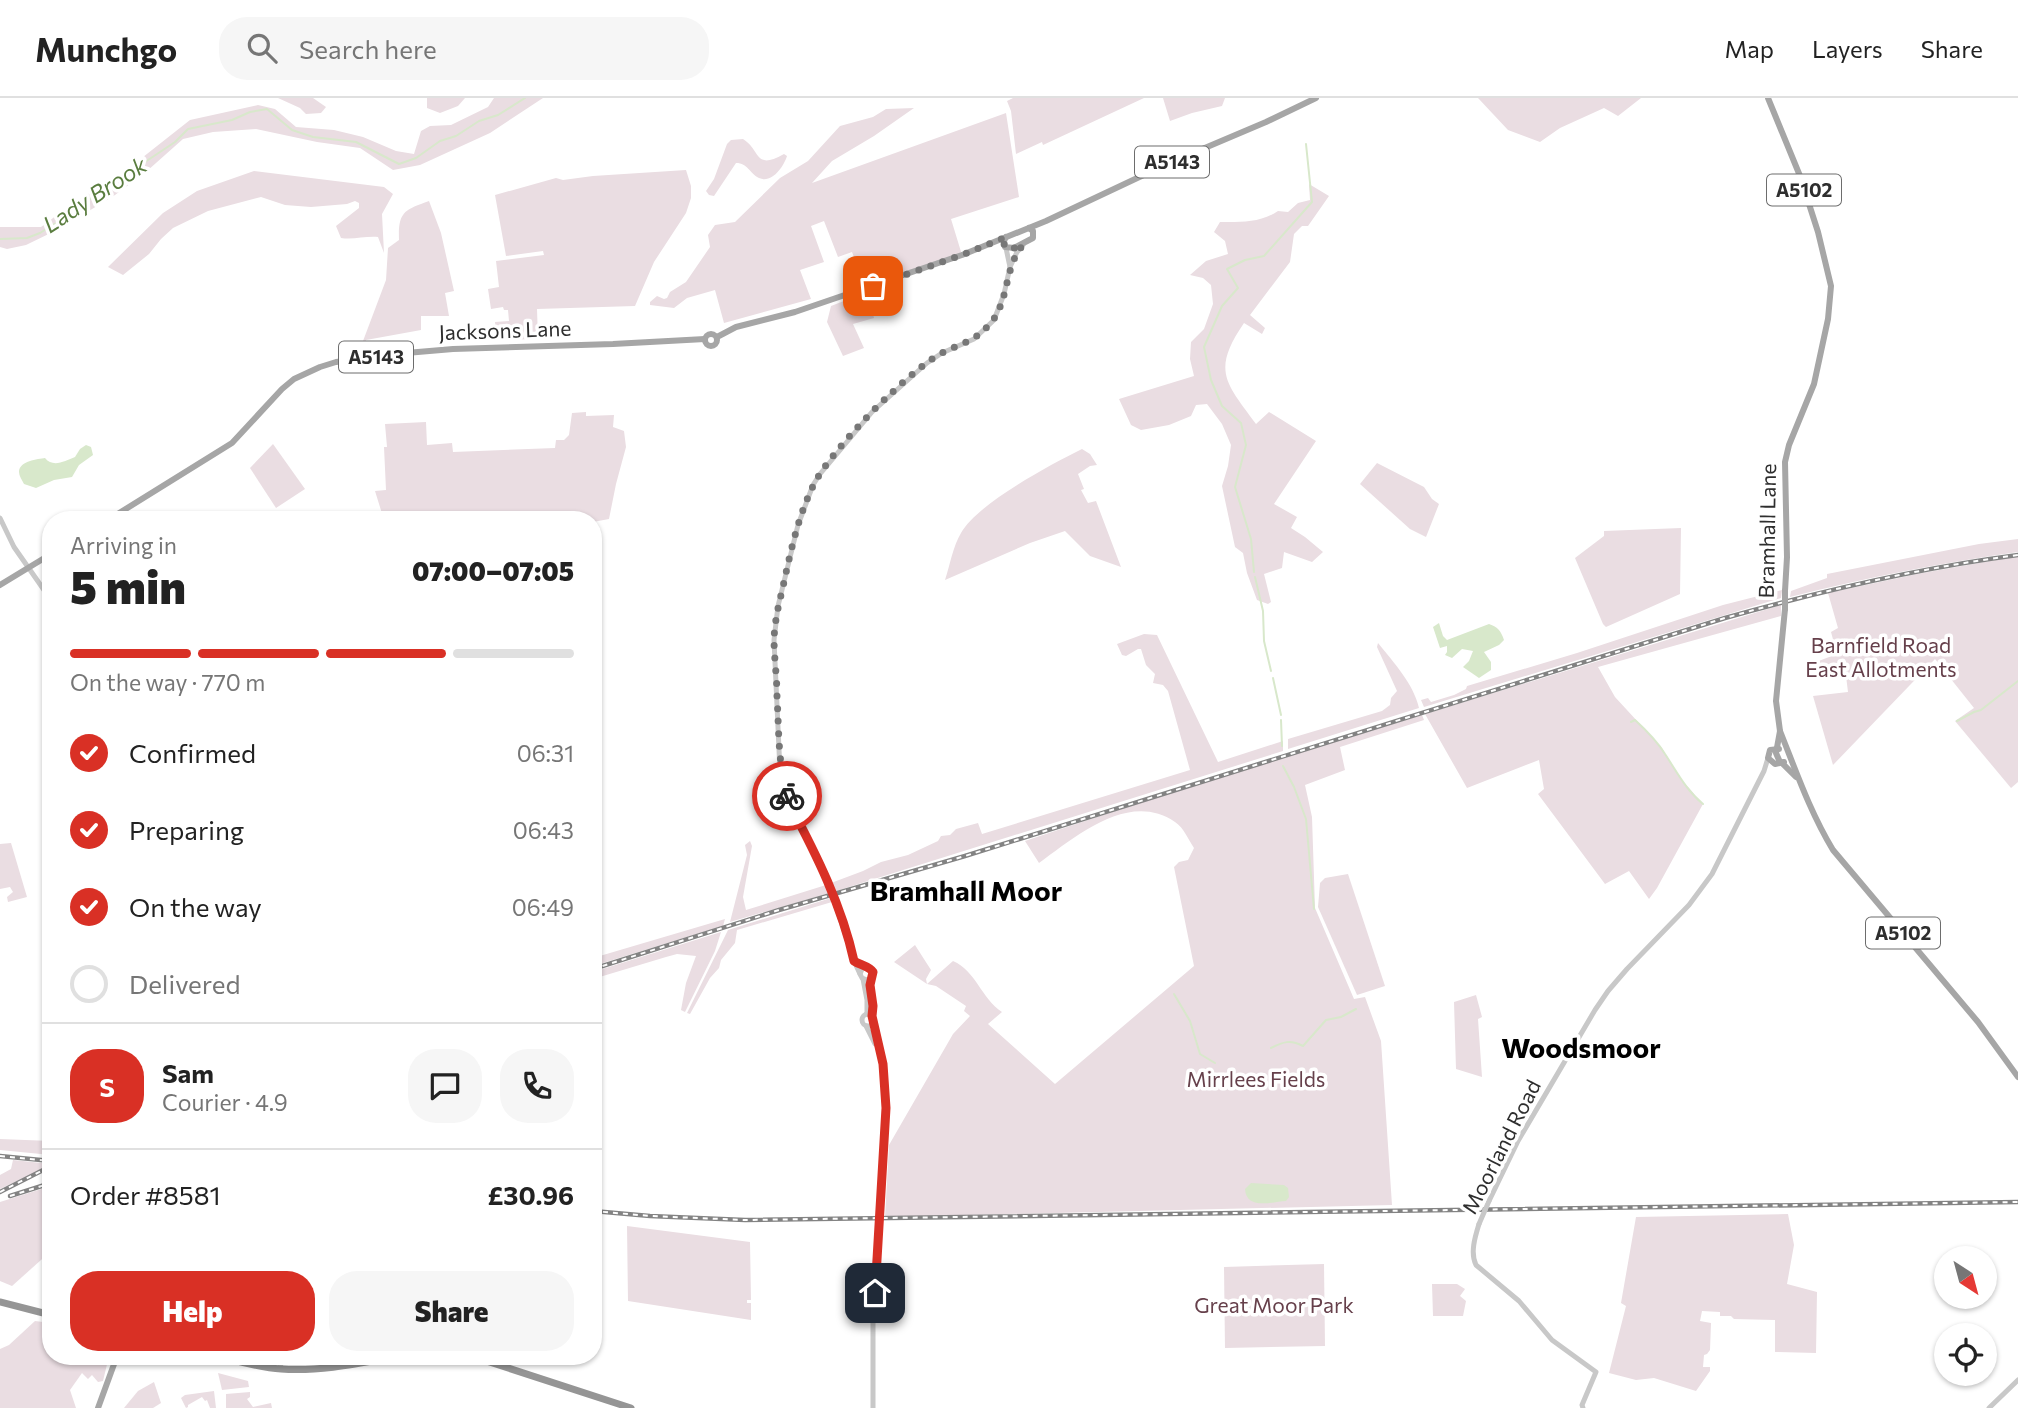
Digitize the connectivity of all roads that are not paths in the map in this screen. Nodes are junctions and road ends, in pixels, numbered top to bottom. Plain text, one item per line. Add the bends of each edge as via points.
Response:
1 (1316, 98) edge
2 (1768, 98) edge
3 (1031, 230) junction
4 (1006, 237) junction
5 (1023, 245) junction
6 (1005, 247) junction
7 (958, 257) junction
8 (1010, 267) junction
9 (123, 511) edge
10 (0, 518) edge
11 (42, 559) edge
12 (28, 568) junction
13 (0, 585) edge
14 (42, 587) edge
15 (1780, 730) junction
16 (1777, 750) junction
17 (1788, 752) junction
18 (1768, 758) junction
19 (1779, 763) junction
20 (1763, 771) junction
21 (1799, 781) junction
22 (854, 961) junction
23 (866, 967) junction
24 (861, 976) junction
25 (872, 978) junction
26 (869, 1015) junction
27 (873, 1023) junction
28 (866, 1026) junction
29 (881, 1056) junction
30 (2018, 1077) edge
31 (0, 1302) edge
32 (42, 1313) edge
33 (113, 1365) edge
34 (251, 1365) edge
35 (281, 1365) edge
36 (322, 1365) edge
37 (342, 1365) edge
38 (499, 1365) edge
39 (322, 1368) junction
40 (280, 1369) junction
41 (2018, 1380) edge
42 (98, 1408) edge
43 (631, 1408) edge
44 (873, 1408) edge
45 (1583, 1408) edge
46 (1989, 1408) edge

1 - 3 main road, A5143
2 - 15 main road, Bramhall Lane / A5102, bridge via 1800,176 1831,286 1814,384 1785,462 1787,556 1776,701
3 - 4 main road, Jacksons Lane
3 - 5 main road via 1033,238
4 - 6 main road
4 - 7 main road, Jacksons Lane / A5143
5 - 6 main road, Jacksons Lane
5 - 8 street
6 - 7 main road, Jacksons Lane / A5143
6 - 8 street
7 - 9 main road, Jacksons Lane / A5143 via 795,313 736,327 717,337 406,353 320,366 282,389 245,430 214,455
8 - 22 street, bridge via 994,320 974,339 928,363 872,412 820,474 794,537 778,606 774,640 780,771 790,805 828,884
10 - 12 street
11 - 12 main road
12 - 13 main road
12 - 14 street
15 - 16 main road, Bramhall Lane / A5102
15 - 17 main road, Bramhall Lane / A5102
16 - 17 main road
16 - 18 main road via 1770,750
16 - 19 main road, Bramhall Lane / A5102
17 - 19 main road
17 - 21 main road, Bramhall Lane / A5102
18 - 19 main road, Bramhall Lane / A5102
18 - 20 street, Moorland Road
19 - 20 street
19 - 21 main road, Bramhall Lane / A5102
20 - 45 street, Moorland Road, bridge via 1712,874 1682,914 1608,991 1566,1057 1518,1141 1479,1224 1476,1265 1519,1301 1552,1340 1596,1372
21 - 30 main road, Bramhall Lane / A5102 via 1833,850 1983,1027
22 - 23 street
22 - 24 street
23 - 24 street
23 - 25 street via 872,970
24 - 25 street
24 - 26 street
25 - 26 street
26 - 27 street
26 - 28 street via 862,1018
27 - 28 street
27 - 29 street
28 - 29 street
29 - 44 street, bridge via 886,1108 873,1319
31 - 32 highway
33 - 42 main road
34 - 40 highway
35 - 40 street
36 - 39 street
37 - 39 highway
38 - 43 highway
39 - 40 highway
41 - 46 street

